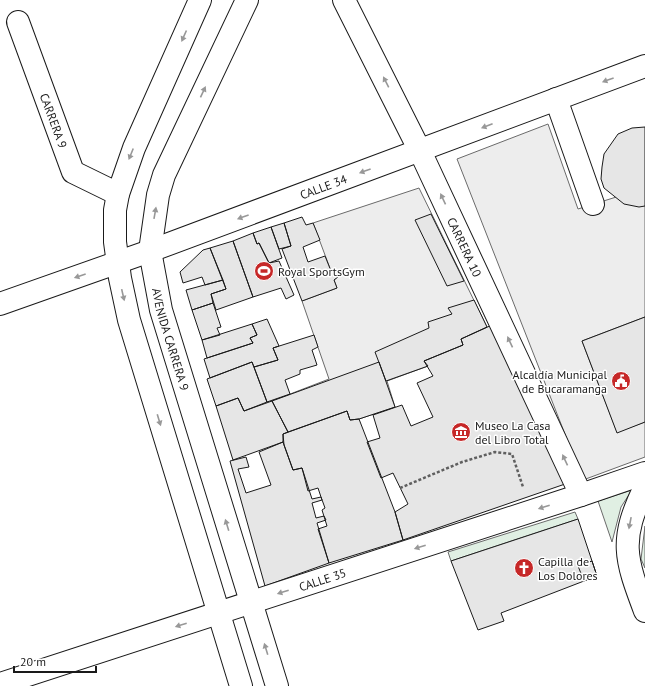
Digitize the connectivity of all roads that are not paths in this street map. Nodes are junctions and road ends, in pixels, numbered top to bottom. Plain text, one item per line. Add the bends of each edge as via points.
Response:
1 (200, 0) edge
2 (247, 0) edge
3 (344, 0) edge
4 (18, 22) dead end
5 (645, 66) edge
6 (556, 99) junction
7 (420, 151) junction
8 (118, 194) junction
9 (593, 204) dead end
10 (150, 251) junction
11 (117, 263) junction
12 (0, 304) edge
13 (645, 473) edge
14 (645, 487) edge
15 (581, 495) junction
16 (251, 603) junction
17 (645, 611) edge
18 (218, 613) junction
19 (0, 684) edge
20 (240, 686) edge
21 (277, 686) edge

1 -> 8 street via 134,148
10 -> 2 street, AVENIDA CARRERA 9 via 155,211 164,175
7 -> 3 street, CARRERA 10
4 - 8 street, CARRERA 9 via 73,172
5 -> 6 street, CALLE 34
6 -> 7 street, CALLE 34
6 - 9 street
7 -> 10 street, CALLE 34
15 -> 7 street, CARRERA 10
8 - 11 street via 114,223
10 - 11 street, CALLE 34
16 -> 10 street, AVENIDA CARRERA 9 via 161,310
11 -> 12 street, CALLE 34
11 -> 18 street via 129,320
13 - 15 street, CALLE 35
14 -> 17 street via 631,517 627,539 627,553 633,580
15 -> 16 street, CALLE 35
16 - 18 street, CALLE 35
21 -> 16 street, AVENIDA CARRERA 9
18 -> 19 street, CALLE 35
18 - 20 street

